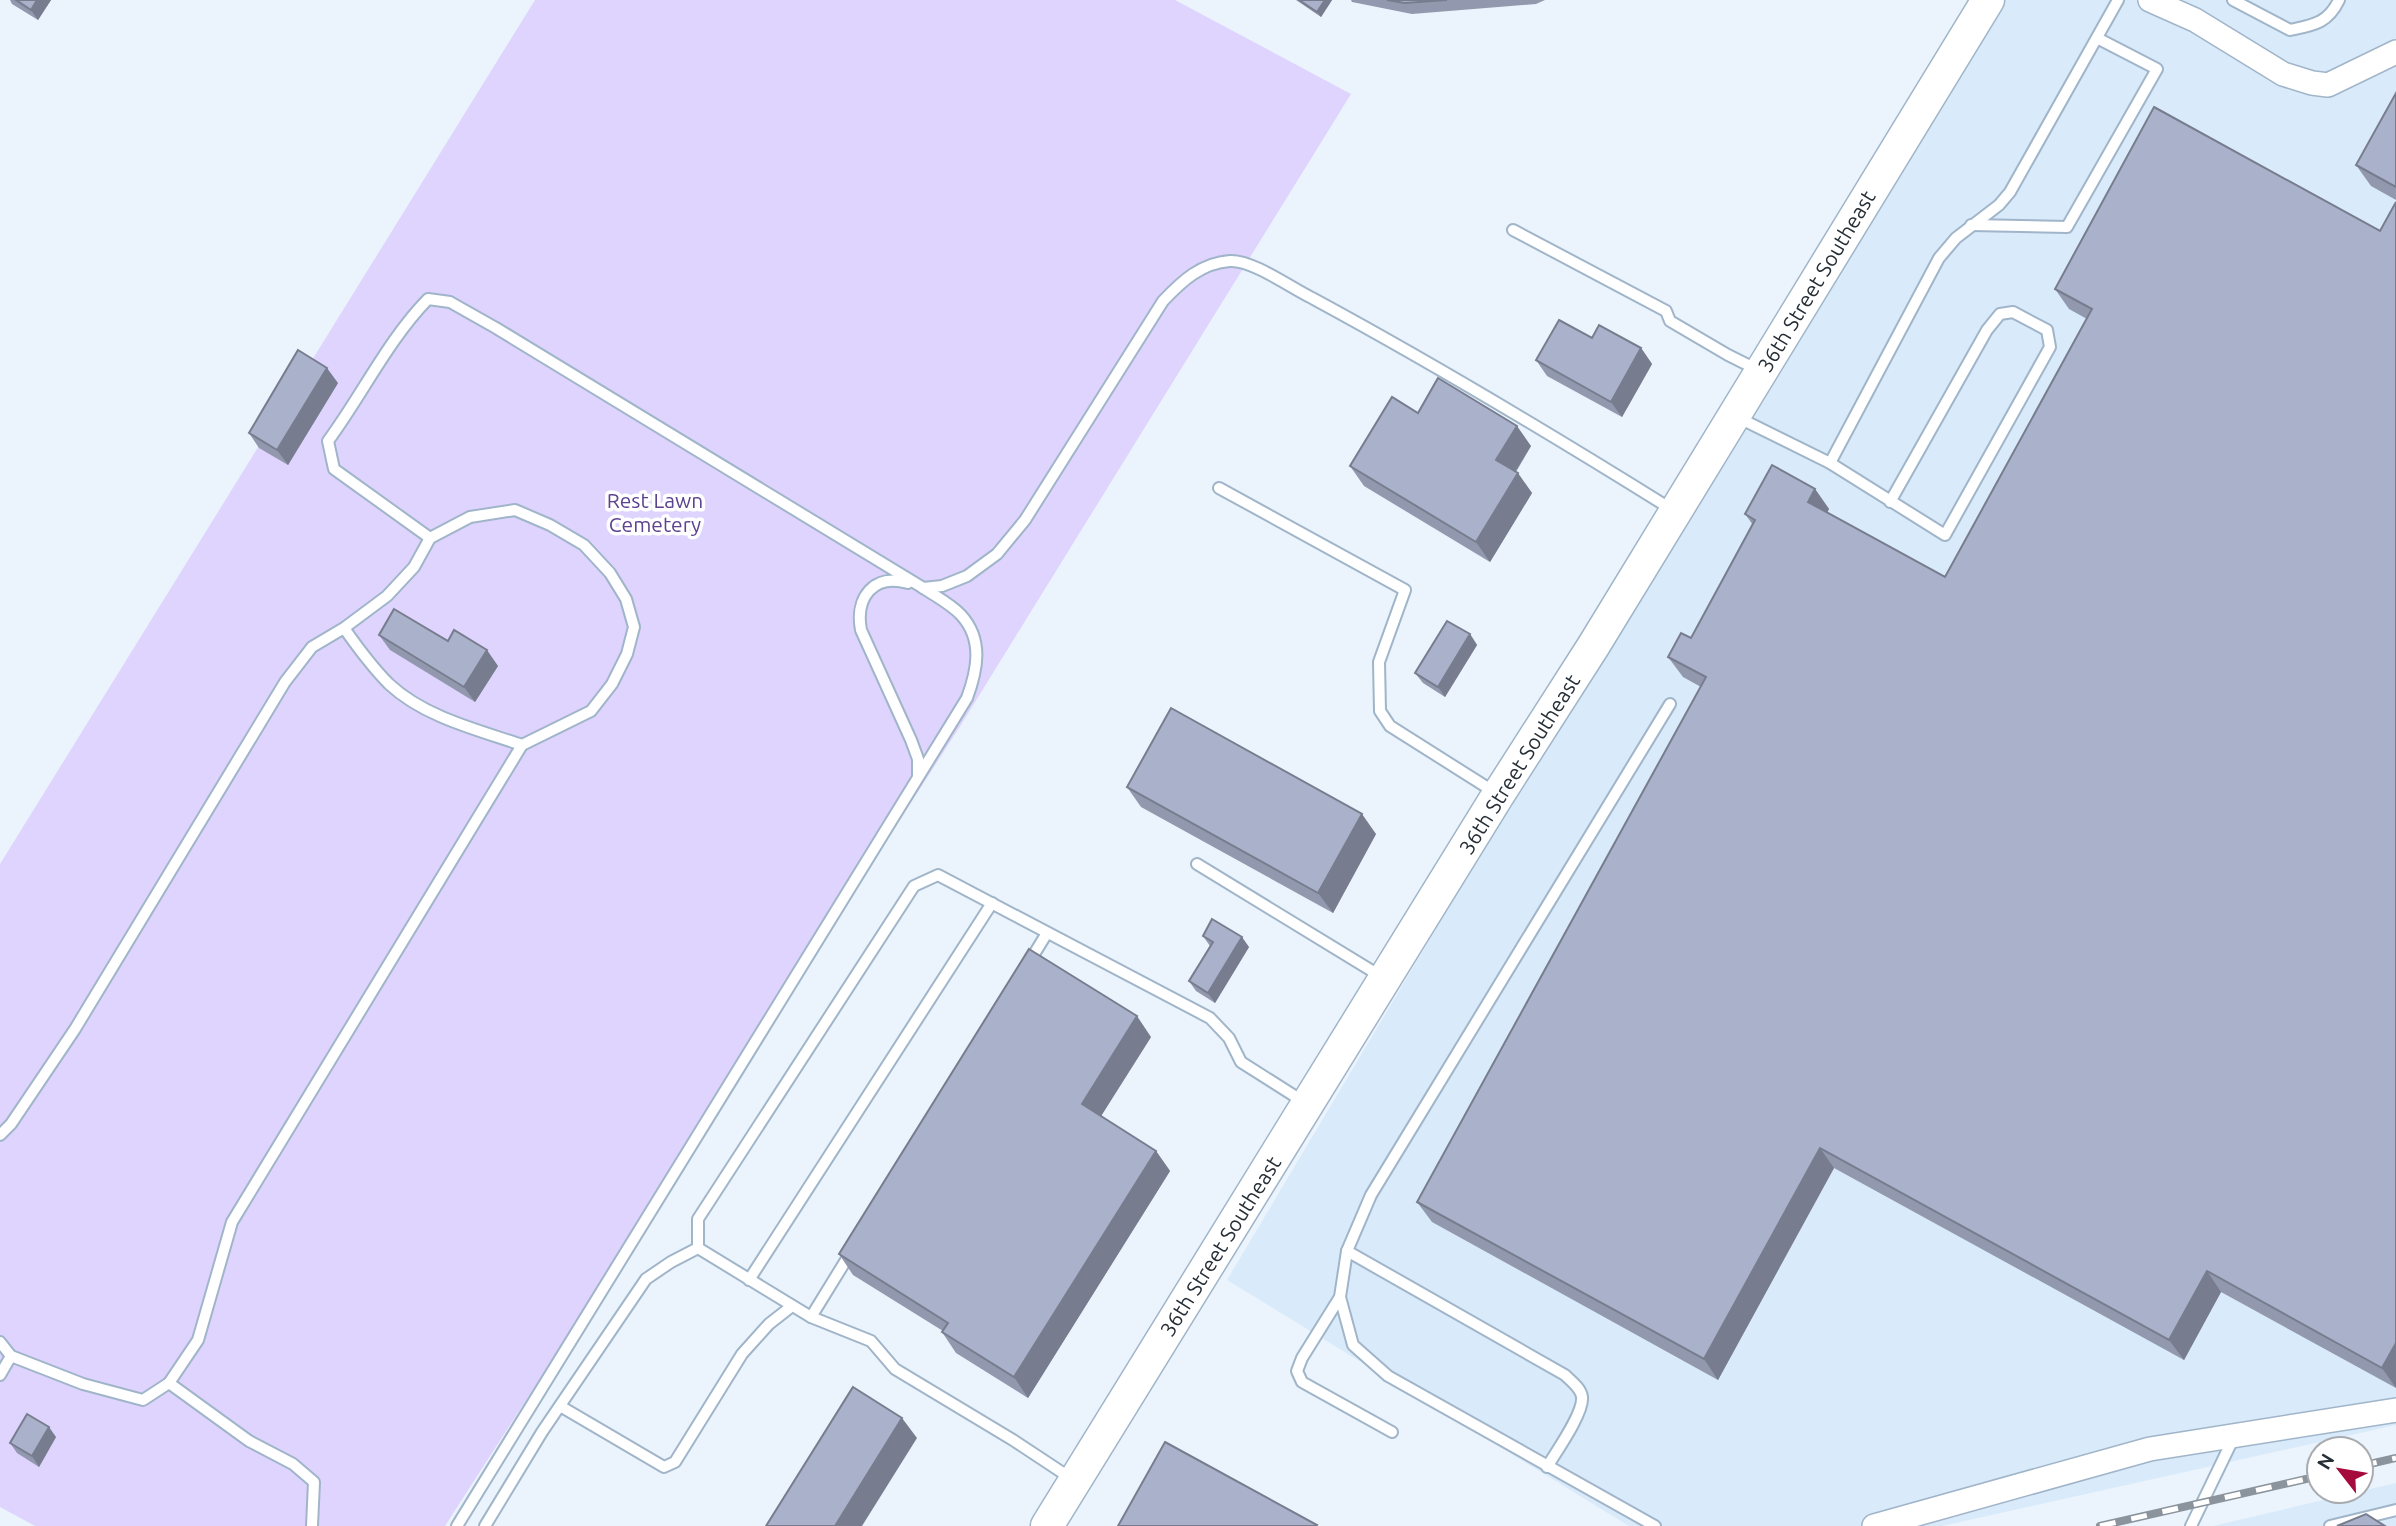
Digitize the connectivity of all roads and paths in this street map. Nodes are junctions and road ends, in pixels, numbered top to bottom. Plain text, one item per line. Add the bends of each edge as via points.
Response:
1 (1988, 0) edge
2 (2118, 0) edge
3 (2233, 0) edge
4 (2339, 0) edge
5 (2161, 2) edge
6 (2097, 37) junction
7 (2396, 52) edge
8 (1971, 225) junction
9 (1513, 230) dead end
10 (1761, 371) junction
11 (1734, 416) junction
12 (1830, 464) junction
13 (1219, 488) dead end
14 (1890, 502) junction
15 (1675, 512) junction
16 (430, 538) junction
17 (925, 589) junction
18 (344, 628) junction
19 (1670, 704) dead end
20 (522, 745) junction
21 (918, 779) junction
22 (1498, 795) junction
23 (1197, 864) dead end
24 (992, 903) junction
25 (1047, 933) junction
26 (1385, 978) junction
27 (1018, 980) edge
28 (1307, 1104) junction
29 (0, 1135) edge
30 (854, 1247) edge
31 (698, 1248) junction
32 (1347, 1251) junction
33 (749, 1280) junction
34 (1340, 1297) junction
35 (792, 1306) junction
36 (811, 1317) junction
37 (0, 1342) edge
38 (11, 1356) junction
39 (0, 1375) edge
40 (169, 1383) junction
41 (560, 1406) junction
42 (2396, 1409) edge
43 (1392, 1432) dead end
44 (2235, 1435) junction
45 (1547, 1467) junction
46 (1074, 1481) junction
47 (2396, 1510) edge
48 (312, 1526) edge
49 (457, 1526) edge
50 (485, 1526) edge
51 (1046, 1526) edge
52 (1655, 1526) edge
53 (1874, 1526) edge
54 (2191, 1526) edge
55 (2330, 1526) edge

1 - 10 street, 36th Street Southeast
2 - 6 lane
3 - 4 lane via 2290,30 2323,20
5 - 7 street via 2283,74 2312,83 2328,85
6 - 8 lane via 2010,192
6 - 8 lane via 2157,69 2067,228
8 - 12 lane via 1939,258
9 - 10 lane via 1667,311 1670,321
10 - 11 street, 36th Street Southeast
11 - 12 lane
11 - 15 street, 36th Street Southeast
12 - 14 lane
13 - 22 lane via 1405,590 1379,662 1380,711 1390,726
14 - 14 lane via 1945,535 2050,347 2047,330 2012,312 2000,314
15 - 17 lane via 1365,327 1253,267 1232,261 1209,265 1183,279 1163,301 1025,520 997,554 967,576
15 - 22 street, 36th Street Southeast
16 - 17 lane via 334,469 328,441 409,319 428,299 450,302 496,328
16 - 18 lane via 414,567 387,596
16 - 20 lane via 470,517 515,510 584,545 626,599 634,627 612,684 591,710
17 - 21 lane via 961,615 977,653 976,674 967,698
17 - 21 lane via 897,580 882,583 869,590 858,615 918,759
18 - 20 lane via 391,685 427,710
18 - 29 lane via 312,647 285,682 75,1029
19 - 32 lane via 1371,1195
20 - 40 lane via 232,1222 198,1340
21 - 49 lane
22 - 26 street, 36th Street Southeast
23 - 26 lane
24 - 25 lane
24 - 31 lane via 938,875 914,886 698,1219
24 - 33 lane
25 - 27 lane
25 - 28 lane via 1210,1018 1229,1038 1241,1062
26 - 28 street, 36th Street Southeast
28 - 46 street, 36th Street Southeast
30 - 36 lane
31 - 33 lane
31 - 41 lane via 646,1279
32 - 34 lane
32 - 45 lane via 1577,1386 1582,1396 1580,1410
33 - 35 lane
34 - 43 lane via 1297,1371 1302,1382
34 - 45 lane via 1353,1345 1388,1376
35 - 36 lane
35 - 41 lane via 742,1354 675,1462 664,1467
36 - 46 lane via 871,1341 895,1369
37 - 38 lane
38 - 39 lane
38 - 40 lane via 83,1384 143,1399
40 - 48 lane via 314,1482
41 - 50 lane
42 - 44 street
44 - 53 street via 2150,1449
44 - 54 lane
45 - 52 lane
46 - 51 street, 36th Street Southeast
47 - 55 lane

